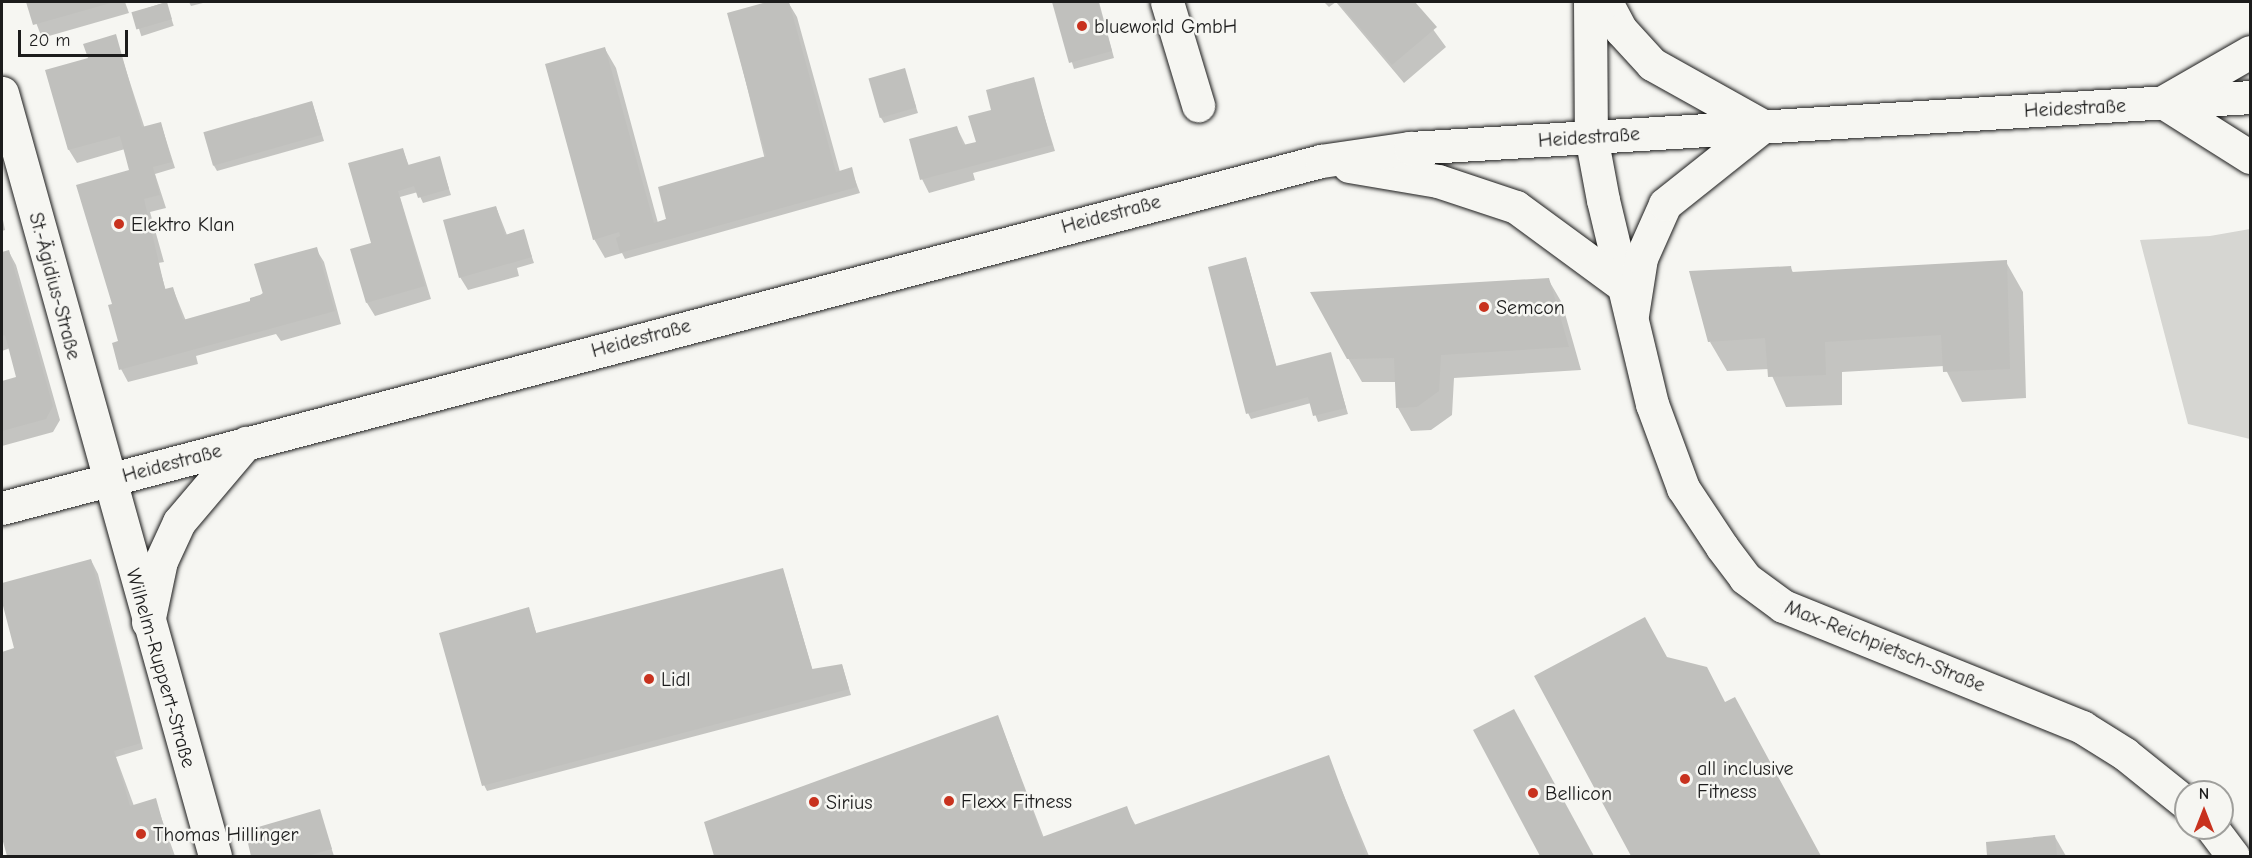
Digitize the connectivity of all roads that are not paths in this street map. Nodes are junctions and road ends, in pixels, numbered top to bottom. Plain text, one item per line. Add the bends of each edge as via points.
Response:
1 (1167, 2) edge
2 (1590, 2) edge
3 (1606, 2) edge
4 (2250, 51) edge
5 (2, 93) edge
6 (2250, 97) edge
7 (2163, 102) junction
8 (1198, 105) dead end
9 (1763, 126) junction
10 (1591, 136) junction
11 (2250, 157) edge
12 (1321, 161) junction
13 (1628, 301) junction
14 (246, 443) junction
15 (110, 479) junction
16 (2, 508) edge
17 (148, 622) junction
18 (2174, 793) edge
19 (2221, 840) edge
20 (215, 856) edge
21 (2233, 856) edge

1 - 8 main road
2 - 10 main road, Max-Reichpietsch-Straße
3 - 9 main road via 1621,30 1652,64
4 - 7 main road
5 - 15 main road, St.-Ägidius-Straße
6 - 7 main road, Heidestraße
7 - 9 main road, Heidestraße
7 - 11 main road
9 - 10 main road, Heidestraße
9 - 13 main road via 1665,204 1641,258
10 - 12 main road, Heidestraße via 1410,148
10 - 13 main road, Max-Reichpietsch-Straße
12 - 13 main road via 1438,181 1516,207
12 - 14 main road, Heidestraße
13 - 18 main road, Max-Reichpietsch-Straße via 1653,404 1683,488 1745,578 1783,606 2082,727 2125,754
14 - 15 main road, Heidestraße
14 - 17 main road via 179,522 161,561
15 - 16 main road, Heidestraße
15 - 17 main road, Wilhelm-Ruppert-Straße
17 - 20 main road, Wilhelm-Ruppert-Straße
19 - 21 main road

